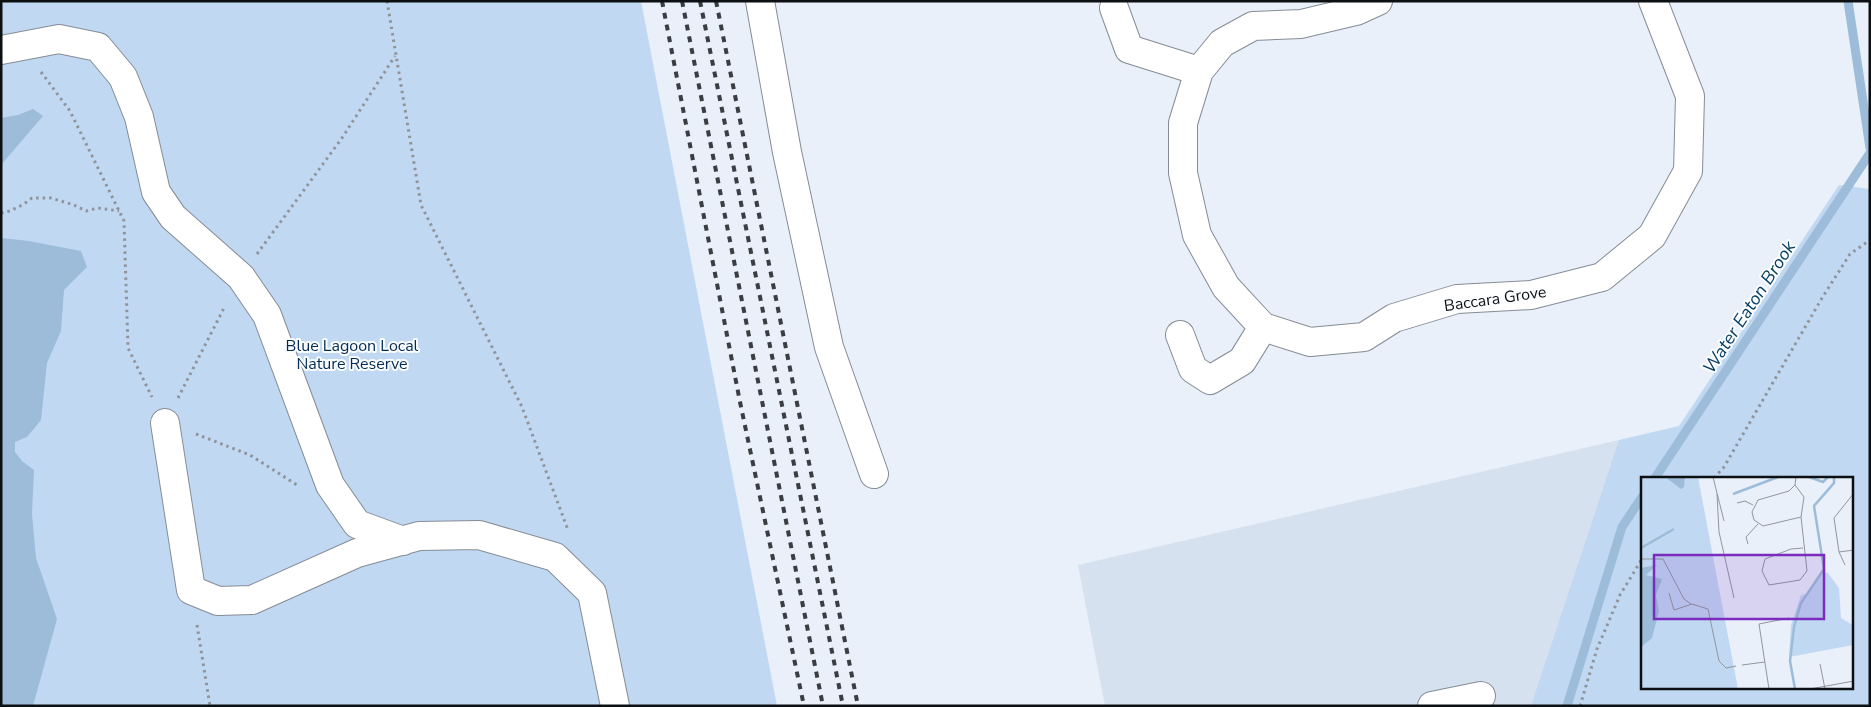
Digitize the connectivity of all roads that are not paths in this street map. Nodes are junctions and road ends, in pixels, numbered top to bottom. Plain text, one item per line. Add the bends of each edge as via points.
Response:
1 (760, 1) edge
2 (1378, 1) edge
3 (1653, 1) edge
4 (1114, 8) dead end
5 (11, 48) edge
6 (1199, 71) junction
7 (1263, 327) junction
8 (1180, 335) dead end
9 (165, 422) road end
10 (874, 474) dead end
11 (403, 541) junction
12 (1482, 696) dead end
13 (615, 706) edge
14 (1432, 706) edge

1 - 10 street via 787,152 829,347
2 - 6 street, Baccara Grove via 1356,11 1301,24 1253,26 1222,43
3 - 7 street, Baccara Grove via 1690,96 1688,171 1652,236 1602,277 1531,295 1457,300 1394,318 1364,337 1310,342
4 - 6 street via 1129,49
5 - 11 street via 59,39 98,47 124,77 139,117 156,192 173,217 241,276 267,315 330,485 358,524
6 - 7 street, Baccara Grove via 1183,123 1183,173 1197,235 1226,288
7 - 8 street via 1242,361 1210,380 1193,369
9 - 11 street via 191,590 218,601 252,600 357,553
11 - 13 street via 419,536 479,535 555,556 592,593
12 - 14 street

